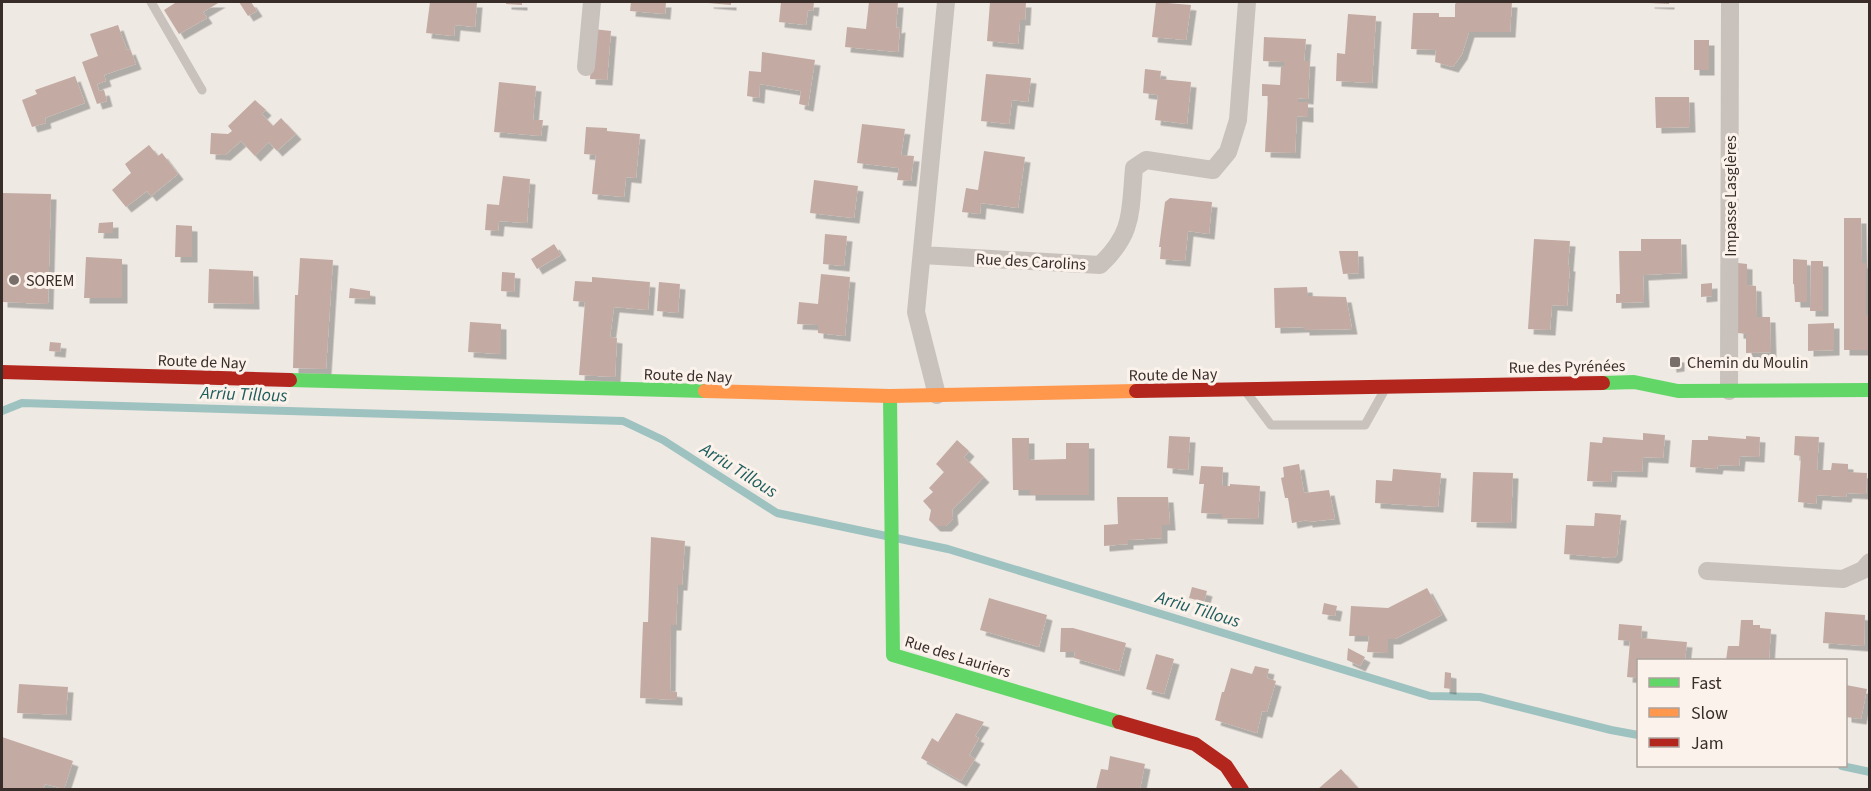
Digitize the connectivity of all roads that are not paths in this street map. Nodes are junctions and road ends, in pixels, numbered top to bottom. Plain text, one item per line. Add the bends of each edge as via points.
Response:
1 (151, 2) edge
2 (592, 2) edge
3 (946, 2) edge
4 (1247, 2) edge
5 (1730, 2) edge
6 (586, 67) dead end
7 (202, 90) dead end
8 (922, 255) junction
9 (2, 372) edge
10 (1373, 386) joint
11 (1387, 386) junction
12 (1243, 389) junction
13 (1869, 390) edge
14 (1729, 391) junction
15 (937, 395) junction
16 (890, 396) junction
17 (1869, 562) edge
18 (1707, 571) dead end
19 (1242, 789) edge

1 - 7 lane
2 - 6 street
3 - 8 street
4 - 8 street, Rue des Carolins via 1238,120 1228,152 1213,170 1146,160 1134,168 1129,225 1116,250 1100,265
5 - 14 street, Impasse Lasglères
8 - 15 street via 916,312
9 - 16 main road, Route de Nay
10 - 11 main road, Rue des Pyrénées
10 - 12 main road, Route de Nay
11 - 12 lane via 1365,425 1271,425
11 - 14 main road, Rue des Pyrénées via 1634,381 1678,391
12 - 15 main road, Route de Nay
13 - 14 main road, Rue des Pyrénées
15 - 16 main road, Route de Nay
16 - 19 main road, Rue des Lauriers via 893,655 1195,744 1226,766
17 - 18 street via 1863,570 1843,579

